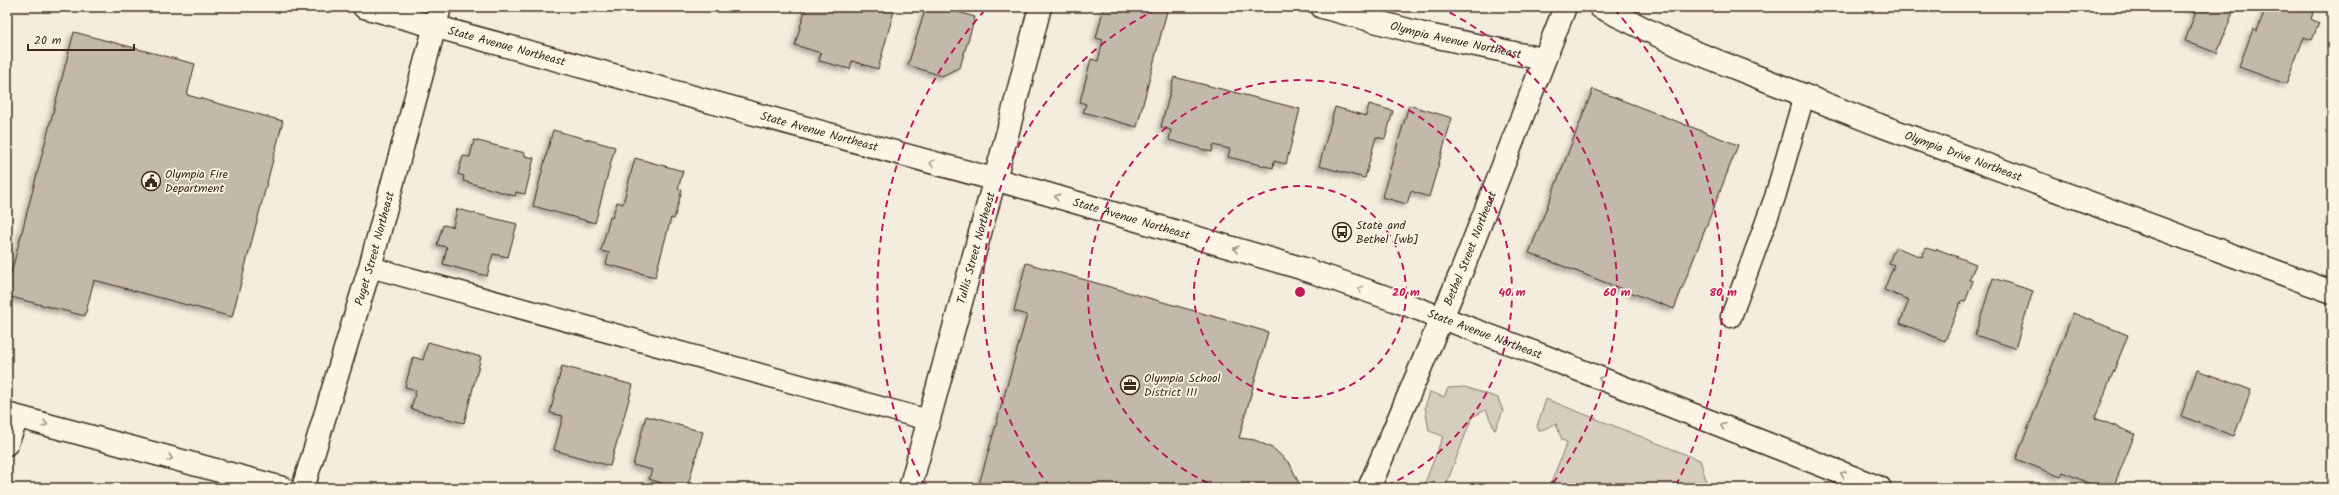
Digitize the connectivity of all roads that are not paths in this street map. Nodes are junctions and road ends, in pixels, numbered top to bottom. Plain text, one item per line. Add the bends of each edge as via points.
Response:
1 (364, 7) edge
2 (1040, 7) edge
3 (1565, 7) edge
4 (1600, 7) edge
5 (1326, 8) edge
6 (438, 16) edge
7 (1543, 59) junction
8 (1804, 96) junction
9 (994, 180) junction
10 (370, 266) junction
11 (2332, 292) edge
12 (1731, 317) dead end
13 (1442, 319) junction
14 (13, 416) edge
15 (928, 420) junction
16 (7, 445) edge
17 (283, 488) edge
18 (304, 488) edge
19 (910, 488) edge
20 (1369, 488) edge
21 (1880, 488) edge

1 - 6 street, State Avenue Northeast
2 - 9 street, Tullis Street Northeast
3 - 7 street, Bethel Street Northeast
4 - 8 street, Olympia Drive Northeast via 1682,47
5 - 7 street, Olympia Avenue Northeast via 1423,34
9 -> 6 street, State Avenue Northeast
6 - 10 street, Puget Street Northeast
7 - 13 street, Bethel Street Northeast
8 - 11 street, Olympia Drive Northeast
8 - 12 lane via 1775,197
13 -> 9 street, State Avenue Northeast via 1301,268
9 - 15 street, Tullis Street Northeast
10 - 15 lane
10 - 18 street, Puget Street Northeast
13 - 20 street, Bethel Street Northeast
21 -> 13 street, State Avenue Northeast
14 - 16 lane
14 -> 17 street
15 - 19 street, Tullis Street Northeast

